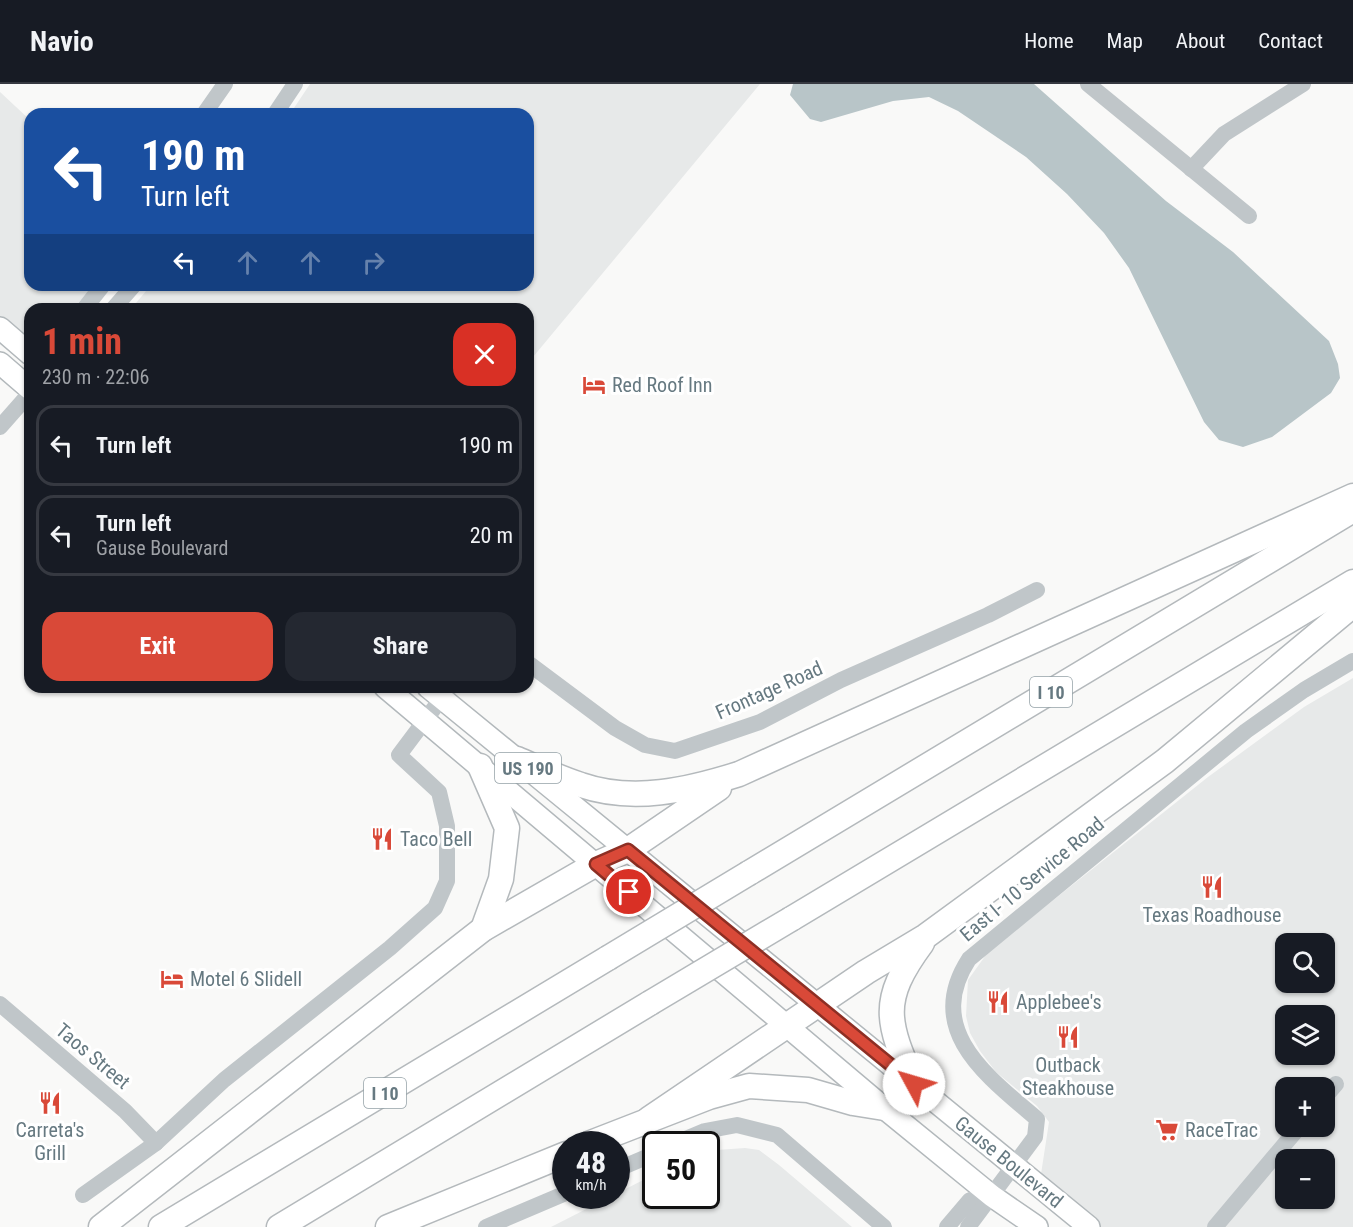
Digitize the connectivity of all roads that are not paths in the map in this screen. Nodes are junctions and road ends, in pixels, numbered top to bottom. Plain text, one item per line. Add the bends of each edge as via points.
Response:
1 (225, 84) edge
2 (295, 84) edge
3 (1088, 84) edge
4 (1303, 84) edge
5 (208, 108) edge
6 (278, 108) edge
7 (1191, 169) junction
8 (1249, 216) dead end
9 (98, 291) edge
10 (129, 291) edge
11 (89, 303) edge
12 (118, 303) edge
13 (0, 328) edge
14 (24, 349) edge
15 (0, 363) edge
16 (24, 384) edge
17 (24, 400) edge
18 (0, 427) edge
19 (1353, 496) edge
20 (1353, 510) edge
21 (1353, 582) edge
22 (1037, 590) dead end
23 (1353, 605) edge
24 (1353, 661) edge
25 (534, 667) edge
26 (392, 693) edge
27 (438, 693) edge
28 (442, 693) edge
29 (426, 721) junction
30 (517, 759) junction
31 (480, 766) junction
32 (739, 774) junction
33 (628, 850) junction
34 (596, 864) junction
35 (483, 928) junction
36 (926, 936) junction
37 (0, 1004) edge
38 (817, 1005) junction
39 (788, 1026) junction
40 (914, 1084) junction
41 (884, 1108) junction
42 (649, 1119) junction
43 (620, 1131) edge
44 (705, 1131) edge
45 (1291, 1137) edge
46 (156, 1143) junction
47 (552, 1160) edge
48 (1015, 1166) junction
49 (83, 1195) dead end
50 (993, 1196) junction
51 (552, 1198) edge
52 (101, 1227) edge
53 (161, 1227) edge
54 (279, 1227) edge
55 (388, 1227) edge
56 (486, 1227) edge
57 (884, 1227) edge
58 (947, 1227) edge
59 (968, 1227) edge
60 (1037, 1227) edge
61 (1089, 1227) edge
62 (1215, 1227) edge

1 - 5 street
2 - 6 street
3 - 7 street
4 - 7 street via 1224,135
7 - 8 street
9 - 11 street
10 - 12 street
13 - 14 main road
15 - 16 main road
17 - 18 street
19 - 32 highway
20 - 53 highway, I 10, bridge
21 - 54 highway, bridge
22 - 25 street, Frontage Road via 841,680 760,722 675,751 645,745 615,728
23 - 36 highway via 1165,761
24 - 48 street, East I- 10 Service Road via 1246,732 969,958 954,986 952,1009 958,1033 976,1066 1037,1119 1035,1137
26 - 29 main road, Gause Boulevard / US 190
27 - 29 street
28 - 30 main road, Gause Boulevard / US 190
29 - 31 main road, Gause Boulevard / US 190
29 - 46 street via 399,755 440,792 447,826 447,881 435,908 224,1080
30 - 32 highway via 583,786 632,794 690,789
30 - 33 main road, Gause Boulevard / US 190
31 - 34 main road, Gause Boulevard / US 190
31 - 35 highway via 507,828 501,879
32 - 33 highway
33 - 34 highway
33 - 38 main road, Gause Boulevard / US 190
34 - 35 highway
34 - 39 main road, Gause Boulevard / US 190
35 - 52 highway
36 - 38 highway
36 - 40 highway via 899,978 892,997 893,1036
37 - 46 street, Taos Street via 125,1111
38 - 39 highway
38 - 40 main road, Gause Boulevard / US 190
39 - 41 main road, Gause Boulevard / US 190
39 - 42 highway
40 - 48 main road, Gause Boulevard / US 190
41 - 42 highway via 808,1090 749,1086 709,1096
41 - 50 main road, Gause Boulevard / US 190
42 - 43 highway
44 - 57 street via 737,1125 777,1135
45 - 62 street
46 - 49 street
47 - 55 highway
48 - 50 street, East I- 10 Service Road
48 - 61 main road, Gause Boulevard / US 190
50 - 58 street via 970,1200
50 - 59 street, East I- 10 Service Road
50 - 60 main road, Gause Boulevard / US 190
51 - 56 street

